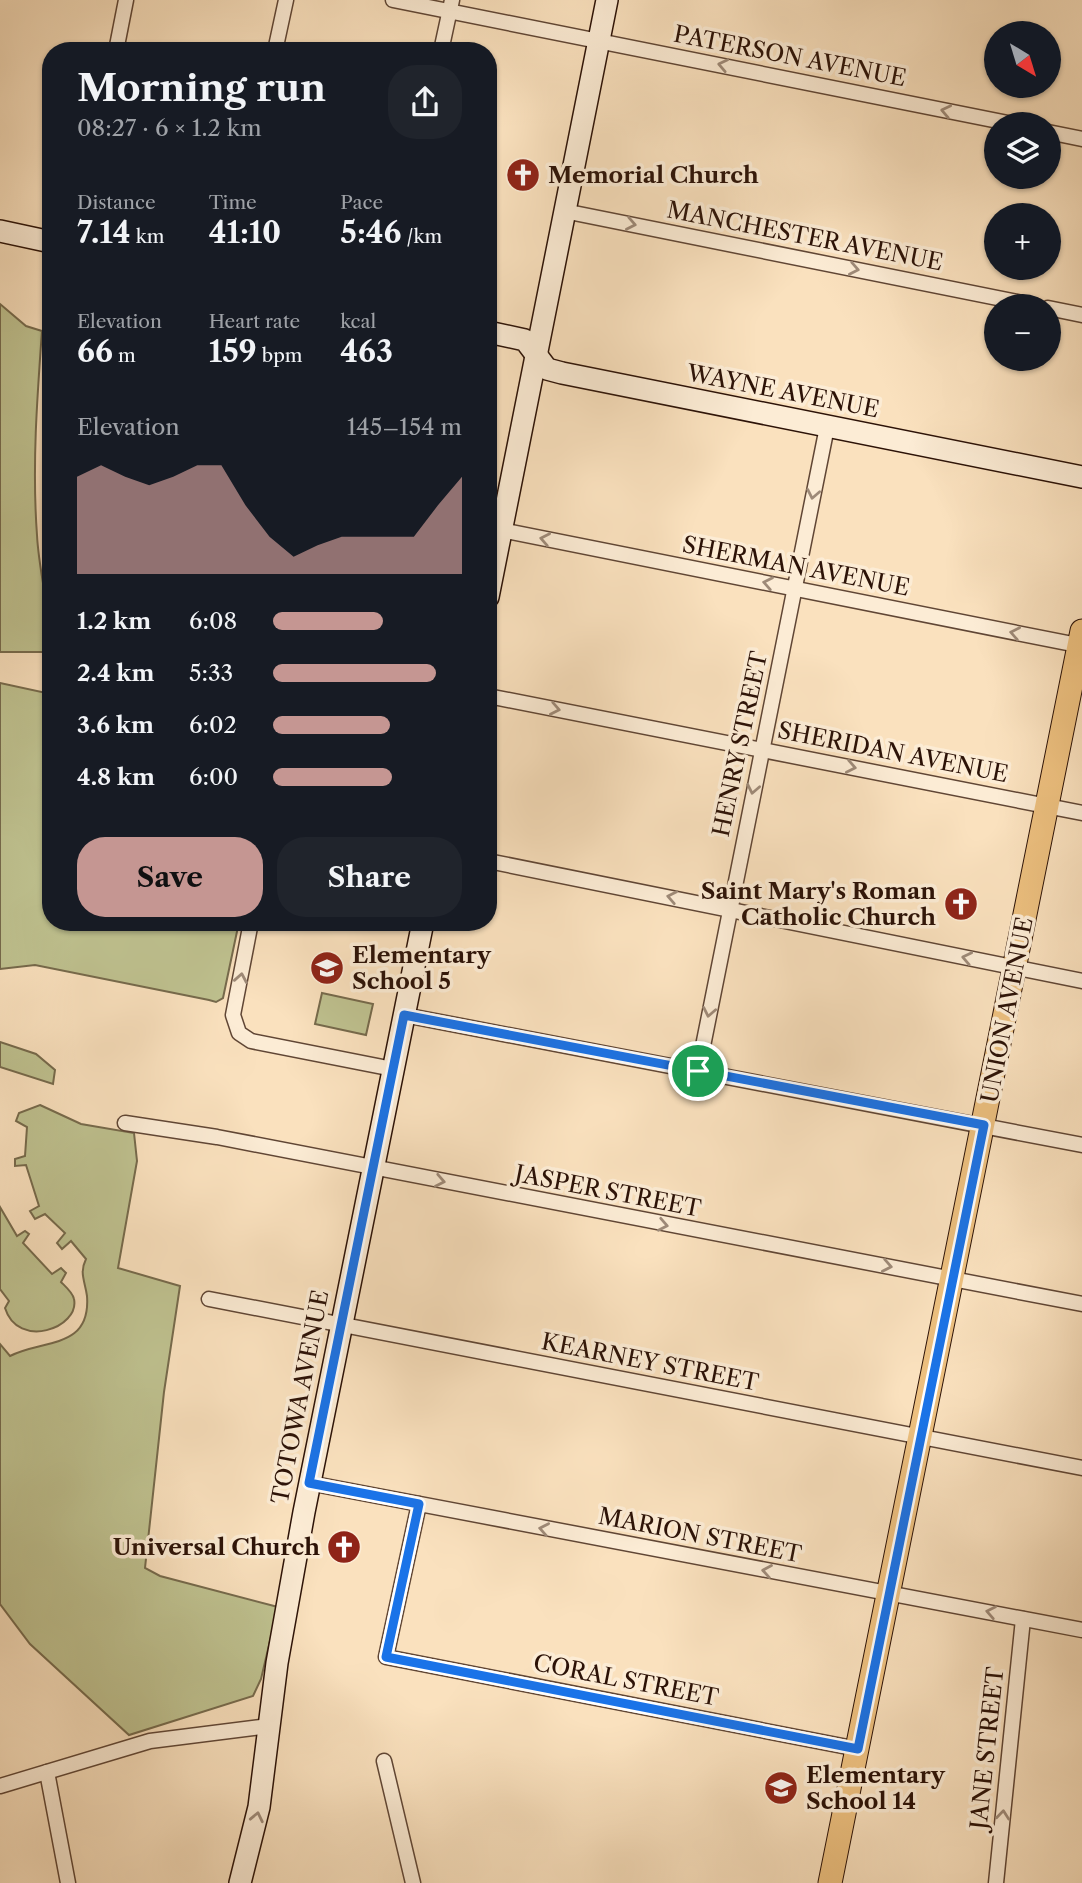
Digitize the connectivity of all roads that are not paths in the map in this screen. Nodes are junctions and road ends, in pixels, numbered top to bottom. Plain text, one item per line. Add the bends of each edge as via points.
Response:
1 (126, 0) edge
2 (286, 0) edge
3 (393, 0) edge
4 (607, 0) edge
5 (450, 6) edge
6 (598, 41) junction
7 (118, 42) edge
8 (277, 42) edge
9 (443, 42) edge
10 (984, 118) edge
11 (1061, 135) edge
12 (1082, 139) edge
13 (564, 211) junction
14 (0, 231) edge
15 (42, 240) edge
16 (984, 295) edge
17 (1061, 311) edge
18 (1082, 315) edge
19 (497, 334) edge
20 (536, 355) junction
21 (827, 427) junction
22 (1082, 477) edge
23 (501, 530) junction
24 (497, 551) edge
25 (795, 589) junction
26 (1081, 641) edge
27 (497, 698) edge
28 (761, 749) junction
29 (1048, 806) junction
30 (1082, 813) edge
31 (497, 863) edge
32 (730, 908) junction
33 (249, 931) edge
34 (421, 931) edge
35 (1016, 968) junction
36 (1082, 981) edge
37 (404, 1015) junction
38 (393, 1069) junction
39 (698, 1071) junction
40 (125, 1123) dead end
41 (984, 1125) junction
42 (1082, 1145) edge
43 (373, 1168) junction
44 (954, 1279) junction
45 (209, 1299) dead end
46 (1082, 1304) edge
47 (341, 1325) junction
48 (921, 1438) junction
49 (1082, 1468) edge
50 (309, 1483) junction
51 (419, 1504) junction
52 (890, 1593) junction
53 (1023, 1619) junction
54 (1082, 1630) edge
55 (269, 1726) junction
56 (858, 1749) junction
57 (383, 1761) dead end
58 (47, 1772) junction
59 (0, 1786) edge
60 (68, 1883) edge
61 (240, 1883) edge
62 (413, 1883) edge
63 (830, 1883) edge
64 (996, 1883) edge

1 - 7 street
2 - 8 street
3 - 5 street, PATERSON AVENUE
4 - 6 street
5 - 6 street, PATERSON AVENUE
5 - 9 street
10 -> 6 street, PATERSON AVENUE
6 - 13 street
11 - 12 street
13 -> 16 street, MANCHESTER AVENUE
13 - 20 street
14 - 15 street
17 - 18 street
19 - 20 street, WAYNE AVENUE via 526,340
20 - 21 street, WAYNE AVENUE via 547,369 562,373
20 - 23 street
21 - 22 street, WAYNE AVENUE
21 -> 25 street, HENRY STREET
23 - 24 street
25 -> 23 street, SHERMAN AVENUE
26 -> 25 street, SHERMAN AVENUE
25 - 28 street, HENRY STREET
26 - 29 main road, UNION AVENUE
27 -> 28 street, SHERIDAN AVENUE
28 -> 29 street, SHERIDAN AVENUE
28 -> 32 street, HENRY STREET
29 - 30 street, SHERIDAN AVENUE
29 - 35 main road, UNION AVENUE
32 -> 31 street
35 -> 32 street
32 -> 39 street, HENRY STREET
38 -> 33 street via 251,1041 239,1033 233,1015
34 - 37 street, TOTOWA AVENUE
35 - 36 street
35 - 41 main road, UNION AVENUE
37 - 38 street, TOTOWA AVENUE
37 - 39 street
38 - 43 street, TOTOWA AVENUE
39 - 41 street
40 - 43 street, JASPER STREET
41 - 42 street
41 - 44 main road, UNION AVENUE
43 -> 44 street, JASPER STREET
43 - 47 street, TOTOWA AVENUE
44 - 46 street, JASPER STREET
44 - 48 main road, UNION AVENUE
45 - 47 street, KEARNEY STREET
47 - 48 street, KEARNEY STREET
47 - 50 street, TOTOWA AVENUE
48 - 49 street, KEARNEY STREET
48 - 52 main road, UNION AVENUE
50 - 51 street, MARION STREET
50 - 55 street, TOTOWA AVENUE
52 -> 51 street, MARION STREET
51 - 56 street, CORAL STREET via 386,1657
53 -> 52 street, MARION STREET
52 - 56 main road, UNION AVENUE
53 - 54 street, MARION STREET
64 -> 53 street, JANE STREET
55 - 58 street via 150,1741
61 -> 55 street, TOTOWA AVENUE via 259,1807
56 - 63 main road, UNION AVENUE
57 - 62 street
58 - 59 street
58 - 60 street

